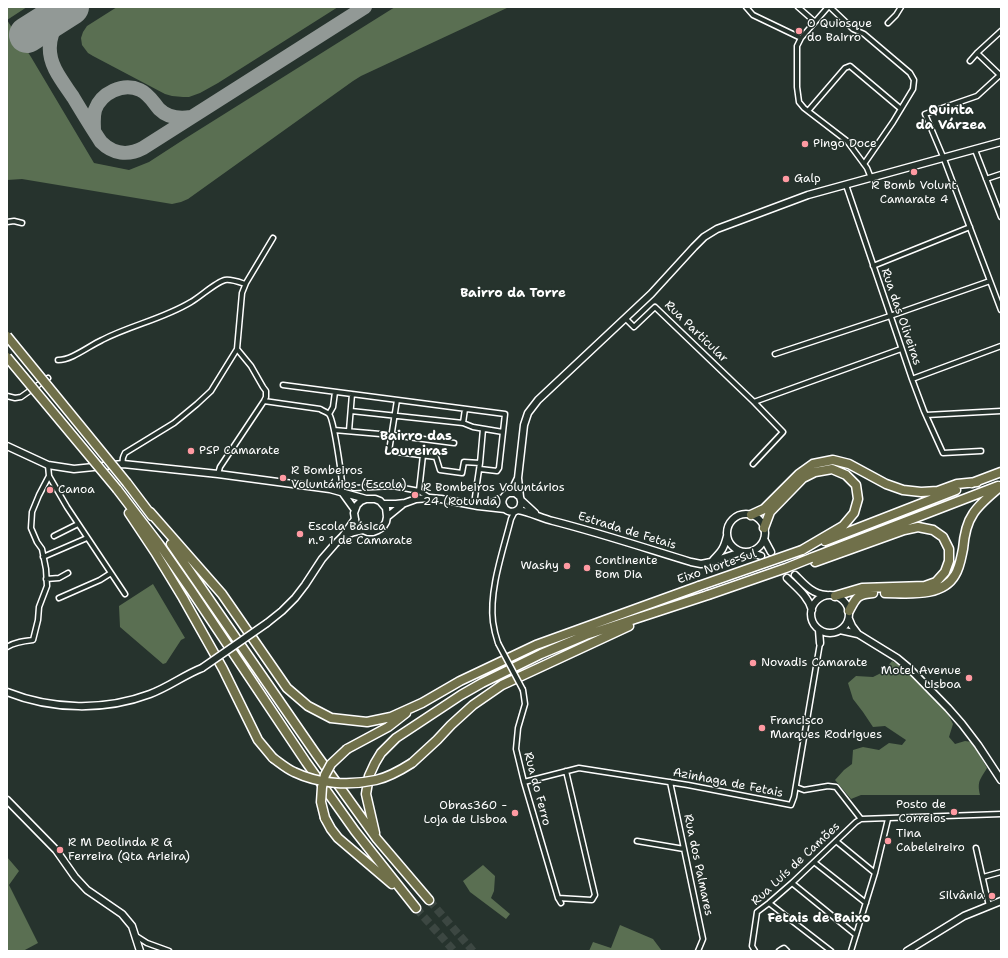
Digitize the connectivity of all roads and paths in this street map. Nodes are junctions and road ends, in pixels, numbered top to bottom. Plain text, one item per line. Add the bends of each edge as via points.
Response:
1 (746, 7) edge
2 (798, 7) edge
3 (829, 7) edge
4 (900, 7) edge
5 (815, 22) junction
6 (888, 23) dead end
7 (1001, 31) edge
8 (801, 38) junction
9 (977, 53) junction
10 (970, 61) dead end
11 (1000, 76) edge
12 (901, 109) junction
13 (808, 111) junction
14 (1001, 142) edge
15 (975, 150) junction
16 (944, 159) junction
17 (864, 164) junction
18 (1001, 174) edge
19 (871, 178) junction
20 (986, 179) junction
21 (846, 185) junction
22 (999, 206) edge
23 (1001, 217) edge
24 (7, 222) edge
25 (22, 223) dead end
26 (970, 227) junction
27 (273, 238) dead end
28 (873, 266) junction
29 (990, 281) junction
30 (245, 284) junction
31 (999, 297) edge
32 (1001, 310) edge
33 (890, 316) junction
34 (625, 318) junction
35 (7, 336) edge
36 (1001, 346) edge
37 (237, 349) junction
38 (901, 349) junction
39 (775, 354) dead end
40 (7, 357) edge
41 (58, 360) dead end
42 (48, 378) dead end
43 (912, 379) junction
44 (284, 385) dead end
45 (335, 392) junction
46 (352, 394) junction
47 (7, 396) edge
48 (397, 400) junction
49 (264, 401) junction
50 (754, 402) junction
51 (465, 409) junction
52 (1001, 411) edge
53 (351, 412) junction
54 (329, 414) junction
55 (926, 415) junction
56 (395, 416) junction
57 (463, 423) junction
58 (483, 429) junction
59 (334, 430) junction
60 (349, 431) junction
61 (503, 432) junction
62 (392, 435) junction
63 (454, 443) dead end
64 (7, 446) edge
65 (981, 451) dead end
66 (423, 455) junction
67 (480, 463) junction
68 (123, 464) junction
69 (753, 464) dead end
70 (48, 465) junction
71 (480, 469) junction
72 (1001, 472) edge
73 (218, 474) junction
74 (49, 476) junction
75 (518, 478) junction
76 (977, 482) junction
77 (1001, 485) edge
78 (354, 488) dead end
79 (119, 491) junction
80 (419, 491) junction
81 (342, 492) junction
82 (506, 496) junction
83 (475, 497) dead end
84 (430, 498) junction
85 (366, 499) junction
86 (521, 499) junction
87 (405, 503) junction
88 (383, 504) junction
89 (485, 506) junction
90 (355, 510) junction
91 (512, 510) junction
92 (150, 512) junction
93 (751, 515) junction
94 (538, 516) junction
95 (387, 517) junction
96 (355, 519) junction
97 (78, 524) junction
98 (764, 528) junction
99 (363, 530) junction
100 (54, 536) dead end
101 (343, 536) junction
102 (727, 536) junction
103 (87, 538) junction
104 (764, 539) junction
105 (802, 550) junction
106 (741, 552) junction
107 (750, 552) junction
108 (771, 552) tunnel mouth
109 (761, 556) tunnel mouth
110 (43, 557) junction
111 (813, 560) junction
112 (711, 562) junction
113 (68, 573) dead end
114 (111, 573) junction
115 (795, 575) tunnel mouth
116 (786, 578) tunnel mouth
117 (46, 579) junction
118 (125, 594) dead end
119 (831, 596) junction
120 (60, 598) dead end
121 (812, 610) junction
122 (657, 613) junction
123 (849, 615) junction
124 (819, 630) junction
125 (840, 630) junction
126 (826, 633) junction
127 (858, 634) junction
128 (820, 643) junction
129 (7, 647) edge
130 (7, 692) edge
131 (422, 703) junction
132 (566, 771) junction
133 (1001, 780) edge
134 (524, 782) junction
135 (670, 782) junction
136 (796, 786) junction
137 (7, 800) edge
138 (1001, 814) edge
139 (861, 819) junction
140 (888, 819) junction
141 (377, 840) junction
142 (637, 841) dead end
143 (836, 842) junction
144 (976, 848) dead end
145 (684, 849) junction
146 (814, 862) junction
147 (1001, 872) edge
148 (875, 873) junction
149 (983, 877) junction
150 (792, 883) junction
151 (407, 897) junction
152 (558, 898) junction
153 (429, 900) tunnel mouth
154 (1001, 901) edge
155 (561, 903) dead end
156 (769, 903) junction
157 (866, 904) junction
158 (989, 906) junction
159 (416, 908) tunnel mouth
160 (856, 935) junction
161 (136, 936) junction
162 (140, 951) edge
163 (169, 951) edge
164 (698, 951) edge
165 (755, 951) edge
166 (779, 951) edge
167 (787, 951) edge
168 (831, 951) edge
169 (851, 951) edge
170 (907, 951) edge

1 - 8 street via 753,15
2 - 5 street
3 - 5 street
3 - 12 street via 853,29 864,34 910,72 914,80 913,89
4 - 6 street
5 - 8 street
7 - 9 street
8 - 13 street via 797,46 797,87 799,102
9 - 10 street
9 - 11 street
11 - 16 street via 978,96 925,114
12 - 13 street via 850,66 845,68
12 - 17 street
13 - 17 street via 846,141
14 - 15 street
15 - 16 street
15 - 20 street
16 - 19 street
16 - 26 street
17 - 19 street
18 - 20 street
19 - 21 street
20 - 22 street
21 - 28 street, Rua das Oliveiras
21 - 34 street via 808,195 718,228 704,237
22 - 23 street
24 - 25 street
26 - 28 street
26 - 29 street
27 - 30 street
28 - 33 street, Rua das Oliveiras
29 - 31 street
29 - 33 street
30 - 37 street
30 - 41 street via 225,280 220,282 192,302 168,314 123,330 69,358
31 - 32 street
33 - 38 street, Rua das Oliveiras
33 - 39 street
34 - 50 street, Rua Particular via 634,327 656,307
34 - 75 street via 538,400 528,413 524,425
35 - 92 highway, bridge
36 - 43 street
37 - 49 street via 266,391
37 - 68 street via 211,391 174,423 129,450 123,456
38 - 43 street, Rua das Oliveiras
38 - 50 street
40 - 79 highway, bridge
42 - 47 street via 21,397
43 - 55 street, Rua das Oliveiras
44 - 45 street
45 - 46 street
45 - 54 street via 333,407
46 - 48 street
46 - 53 street
48 - 51 street
48 - 56 street
49 - 54 street via 320,409
49 - 73 street via 220,467
50 - 69 street, Rua Particular via 783,432
51 - 57 street
51 - 61 street via 505,414
52 - 55 street
53 - 56 street
53 - 60 street
54 - 59 street
55 - 65 street, Rua das Oliveiras via 943,453
56 - 57 street
56 - 62 street
57 - 58 street
58 - 61 street
58 - 67 street
59 - 60 street
59 - 81 street
60 - 62 street
61 - 71 street via 500,468 497,471
62 - 63 street
62 - 66 street via 389,451
64 - 70 street
66 - 67 street via 436,457 440,470 462,473 464,462
66 - 80 street
67 - 71 street
68 - 70 street via 74,469
68 - 73 street
70 - 74 street
71 - 83 street
72 - 76 highway, Eixo Norte-Sul
73 - 81 street via 330,488
74 - 97 street
74 - 110 street via 32,512 31,528 42,549
75 - 82 street
75 - 86 street
76 - 93 highway via 957,484 938,491 903,490 849,464 833,460 813,464 799,474 764,509
76 - 105 highway, Eixo Norte-Sul
77 - 111 highway, Eixo Norte-Sul
77 - 123 highway via 972,514 965,530 955,576 944,587 929,592 864,594 855,599
78 - 80 street via 393,486
79 - 122 highway, bridge via 129,513 183,598 223,669 258,740 273,758 292,772 312,780 350,784 376,780 394,773 412,763 473,705 502,685
79 - 151 highway via 191,590 306,762 355,831
80 - 84 street
81 - 85 street
81 - 90 street
82 - 86 street via 515,493
82 - 89 street
82 - 91 street via 502,504
84 - 87 street, Estrada de Fetais
84 - 89 street, Estrada de Fetais
85 - 88 street via 376,499
85 - 90 street via 361,501
86 - 91 street via 520,508
86 - 94 street, Estrada de Fetais
87 - 88 street, Estrada de Fetais
87 - 95 street
88 - 95 street
89 - 91 street, Estrada de Fetais
90 - 96 street
91 - 94 street, Estrada de Fetais via 526,511
91 - 134 street, Rua do Ferro, bridge via 492,604 498,644 523,690 525,704 518,728 516,749
92 - 131 highway via 222,594 287,688 308,706 331,718 367,722 390,717
92 - 141 highway
93 - 98 street via 761,522
93 - 102 street via 743,514 730,522
94 - 112 street, Estrada de Fetais via 691,562
95 - 99 street via 383,527 378,530
96 - 99 street via 356,524
96 - 101 street
97 - 100 street
97 - 103 street
98 - 104 street
98 - 105 highway via 770,512 803,478 815,472 832,469 846,475 856,485 858,499 854,513 844,526
99 - 101 street
101 - 130 street, bridge via 282,611 202,668 171,685 123,702 103,705 42,702
102 - 106 street via 734,549
102 - 112 street via 725,546
103 - 110 street
103 - 114 street
104 - 107 street via 761,545
104 - 108 street
105 - 131 highway, Eixo Norte-Sul, bridge via 536,645 466,678
106 - 107 street
106 - 112 street, Estrada de Fetais
107 - 109 street
110 - 117 street
111 - 119 highway via 918,527 933,530 943,537 949,561 945,572 936,582 925,586 862,588
111 - 122 highway, Eixo Norte-Sul, bridge
113 - 117 street via 59,578
114 - 118 street
114 - 120 street
115 - 119 street via 812,591
116 - 121 street via 805,596
117 - 129 street via 47,586 39,607 33,640
119 - 121 street via 820,598
119 - 123 street via 841,599 846,604
121 - 124 street via 811,617
122 - 141 highway via 586,635 541,654 461,695 396,738 381,753 369,776 366,794
123 - 125 street via 846,625
123 - 127 street
124 - 126 street
124 - 128 street
125 - 126 street
125 - 127 street
126 - 128 street
127 - 133 street via 909,668 962,724
128 - 136 street, Azinhaga de Fetais
131 - 151 highway, bridge via 388,727 347,749 331,764 322,787 321,802 325,818 338,838
132 - 134 street, Azinhaga de Fetais
132 - 135 street, Azinhaga de Fetais via 579,768
132 - 152 street via 595,895 592,900
134 - 152 street, Rua do Ferro
135 - 136 street, Azinhaga de Fetais via 791,805
135 - 145 street, Rua dos Palmares
136 - 139 street via 804,790 828,786 836,788
137 - 161 street via 56,850 74,878 122,914
138 - 140 street
139 - 140 street
139 - 143 street, Rua Luís de Camões
140 - 148 street
141 - 153 highway
142 - 145 street
143 - 146 street, Rua Luís de Camões
143 - 148 street
144 - 149 street
145 - 164 street, Rua dos Palmares via 703,939
146 - 150 street, Rua Luís de Camões
146 - 157 street
147 - 149 street
148 - 157 street
149 - 158 street
150 - 156 street, Rua Luís de Camões
150 - 160 street
151 - 159 highway
152 - 155 street, Rua do Ferro
154 - 158 street
156 - 165 street, Rua Luís de Camões via 757,912 752,946
156 - 168 street
157 - 160 street
158 - 170 street via 964,916
160 - 169 street
161 - 162 street
161 - 163 street
166 - 167 street via 784,948

